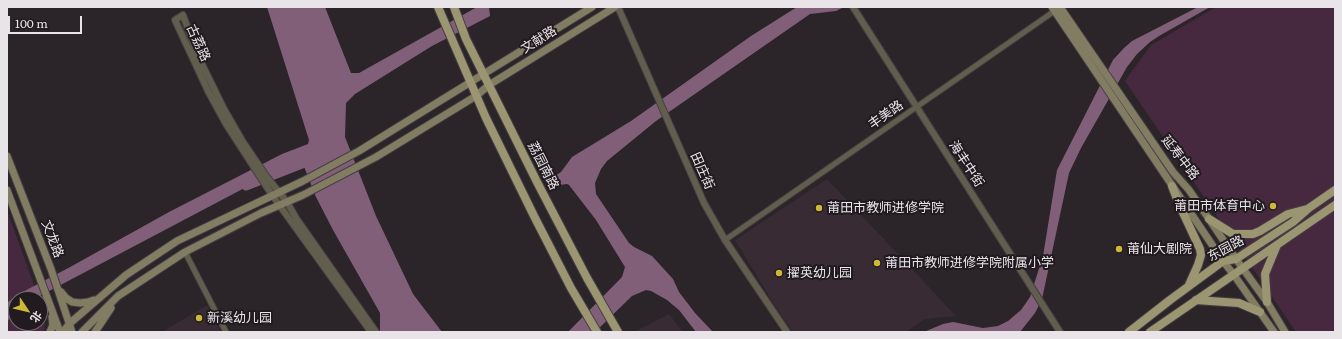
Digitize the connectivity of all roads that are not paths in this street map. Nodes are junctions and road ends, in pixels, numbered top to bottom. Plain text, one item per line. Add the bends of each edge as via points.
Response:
1 (454, 7) edge
2 (592, 7) edge
3 (615, 7) edge
4 (618, 7) edge
5 (853, 7) edge
6 (1056, 8) edge
7 (440, 11) edge
8 (484, 74) junction
9 (470, 82) junction
10 (489, 85) junction
11 (476, 96) junction
12 (1120, 101) junction
13 (917, 107) junction
14 (7, 156) edge
15 (1172, 186) junction
16 (7, 190) edge
17 (1335, 190) edge
18 (276, 193) junction
19 (283, 204) junction
20 (1335, 205) edge
21 (1310, 208) junction
22 (1209, 218) junction
23 (725, 240) junction
24 (1277, 245) junction
25 (185, 252) junction
26 (1236, 259) junction
27 (1223, 262) junction
28 (1243, 268) junction
29 (1234, 274) junction
30 (133, 286) junction
31 (1188, 287) junction
32 (58, 288) junction
33 (100, 298) junction
34 (1196, 300) junction
35 (1267, 302) junction
36 (52, 308) junction
37 (1260, 312) junction
38 (69, 324) junction
39 (371, 331) edge
40 (50, 332) edge
41 (62, 332) edge
42 (72, 332) edge
43 (82, 332) edge
44 (95, 332) edge
45 (226, 332) edge
46 (597, 332) edge
47 (618, 332) edge
48 (787, 332) edge
49 (1060, 332) edge
50 (1129, 332) edge
51 (1150, 332) edge
52 (1274, 332) edge
53 (1285, 332) edge

1 - 8 main road, 荔园南路 via 466,39
2 - 8 main road
3 - 10 main road, 文献路
4 - 23 street, 田庄街 via 704,203
5 - 13 street, 海丰中街
6 - 12 main road
6 - 13 street, 丰美路
7 - 9 main road
8 - 9 main road
8 - 10 main road, 荔园南路
9 - 11 main road
9 - 18 main road via 355,154
10 - 11 main road, 文献路
10 - 47 main road, 荔园南路 via 541,189
11 - 19 main road, 文献路 via 376,157
11 - 46 main road via 534,216
12 - 15 main road, 延寿中路
12 - 22 main road, 延寿中路
13 - 23 street, 丰美路
13 - 49 street, 海丰中街
14 - 32 main road, 文龙路
15 - 27 main road, 延寿中路
15 - 31 main road via 1201,255
16 - 36 main road, 文龙路
17 - 21 main road, 东园路
18 - 18 street, 古荔路 via 224,109 197,54 183,15 175,20 208,90 245,153
18 - 19 street, 古荔路
18 - 33 main road via 177,241 126,275
19 - 25 main road, 文献路
19 - 39 street, 古荔路
20 - 24 main road, 东园路
21 - 22 main road via 1288,214 1253,234 1233,234
21 - 26 main road, 东园路
22 - 26 main road, 延寿中路
23 - 48 street, 田庄街
24 - 28 main road, 东园路
24 - 35 main road via 1265,274
25 - 30 main road, 文献路
25 - 45 street
26 - 27 main road, 东园路
26 - 28 main road, 延寿中路
27 - 29 main road, 延寿中路
27 - 31 main road, 东园路
28 - 29 main road, 东园路
28 - 35 main road, 延寿中路
29 - 34 main road, 东园路
29 - 37 main road, 延寿中路
30 - 43 main road via 118,296
30 - 44 main road via 111,308
31 - 50 main road, 东园路
32 - 33 main road via 72,302 88,302
32 - 38 main road, 文龙路
33 - 38 main road
34 - 37 main road via 1239,303
34 - 51 main road, 东园路
35 - 53 main road, 延寿中路
36 - 40 main road
36 - 41 main road, 文龙路
37 - 52 main road, 延寿中路
38 - 41 main road
38 - 42 main road, 文龙路

